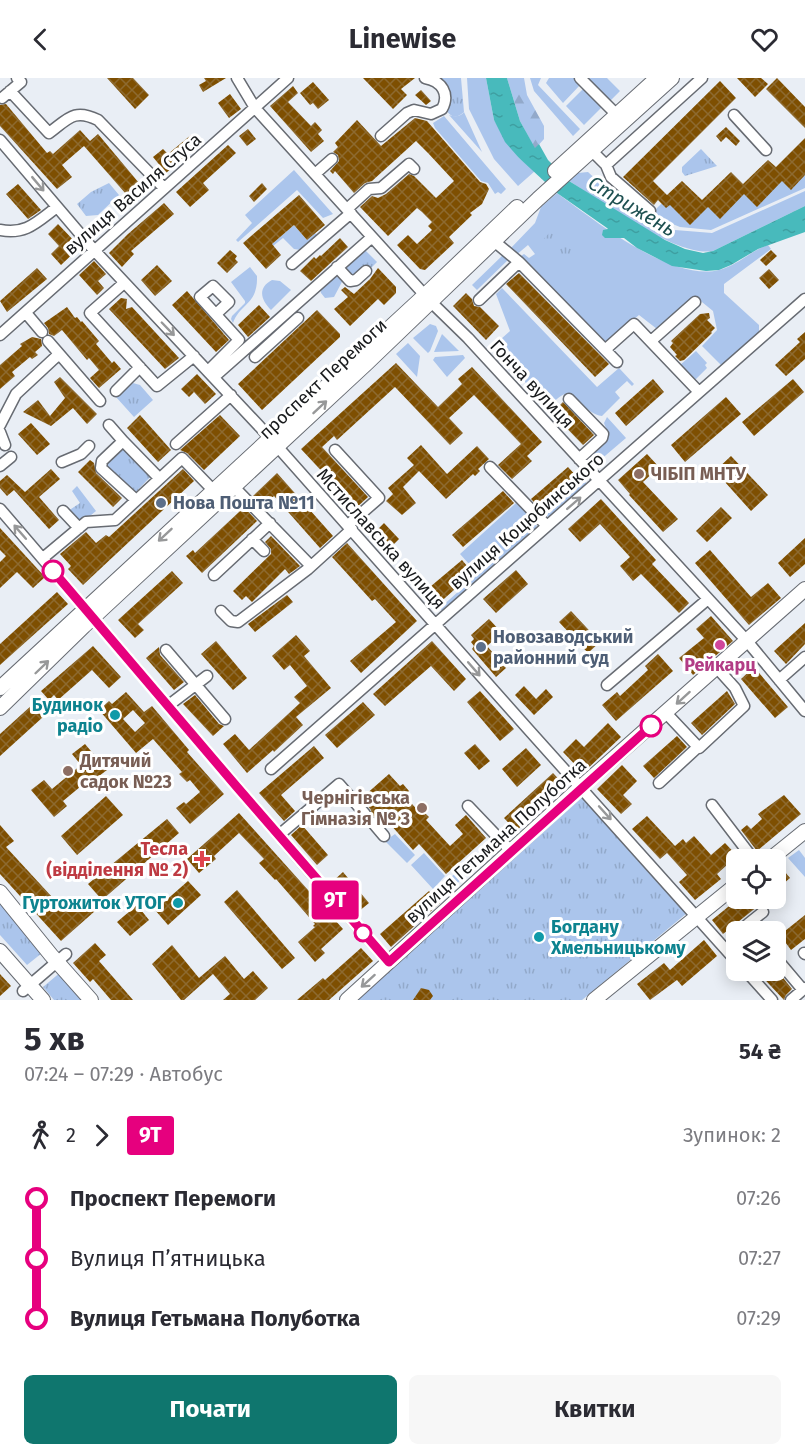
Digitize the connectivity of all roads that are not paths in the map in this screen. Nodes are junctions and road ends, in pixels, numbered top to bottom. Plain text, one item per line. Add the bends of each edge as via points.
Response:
1 (17, 78) edge
2 (237, 78) edge
3 (288, 78) edge
4 (425, 78) edge
5 (580, 78) edge
6 (657, 78) edge
7 (672, 78) edge
8 (702, 78) edge
9 (255, 108) junction
10 (617, 115) junction
11 (734, 115) dead end
12 (381, 136) dead end
13 (0, 140) edge
14 (766, 150) dead end
15 (592, 152) junction
16 (332, 159) dead end
17 (571, 163) junction
18 (606, 165) junction
19 (414, 170) dead end
20 (315, 174) junction
21 (164, 188) junction
22 (535, 196) junction
23 (57, 207) junction
24 (349, 211) junction
25 (650, 211) dead end
26 (0, 230) edge
27 (372, 237) junction
28 (495, 242) junction
29 (93, 249) junction
30 (519, 262) junction
31 (292, 264) dead end
32 (337, 267) junction
33 (366, 271) dead end
34 (124, 283) junction
35 (428, 299) junction
36 (805, 299) edge
37 (479, 300) dead end
38 (695, 302) dead end
39 (26, 313) junction
40 (216, 314) dead end
41 (298, 318) dead end
42 (271, 326) junction
43 (0, 334) edge
44 (279, 335) junction
45 (651, 341) junction
46 (606, 349) junction
47 (59, 354) junction
48 (194, 356) junction
49 (255, 357) dead end
50 (618, 362) dead end
51 (140, 367) junction
52 (211, 374) junction
53 (116, 391) dead end
54 (699, 392) junction
55 (231, 395) junction
56 (569, 399) dead end
57 (100, 401) dead end
58 (604, 417) dead end
59 (0, 425) edge
60 (109, 425) dead end
61 (595, 425) junction
62 (0, 432) edge
63 (123, 441) junction
64 (274, 442) junction
65 (177, 444) dead end
66 (5, 445) dead end
67 (335, 450) dead end
68 (11, 457) dead end
69 (579, 459) junction
70 (102, 460) junction
71 (62, 462) dead end
72 (0, 466) edge
73 (490, 467) dead end
74 (159, 478) junction
75 (599, 480) junction
76 (234, 487) junction
77 (213, 490) junction
78 (136, 500) junction
79 (0, 509) edge
80 (63, 511) dead end
81 (270, 523) junction
82 (547, 526) junction
83 (350, 527) junction
84 (79, 528) junction
85 (252, 539) junction
86 (264, 551) dead end
87 (43, 558) junction
88 (311, 566) junction
89 (214, 575) dead end
90 (805, 589) edge
91 (708, 599) junction
92 (221, 611) dead end
93 (89, 613) junction
94 (435, 625) junction
95 (747, 641) junction
96 (166, 650) dead end
97 (805, 657) edge
98 (717, 668) junction
99 (207, 676) dead end
100 (779, 680) junction
101 (195, 685) junction
102 (607, 685) dead end
103 (0, 688) edge
104 (168, 705) junction
105 (0, 708) edge
106 (805, 711) edge
107 (666, 713) junction
108 (225, 720) dead end
109 (698, 747) junction
110 (271, 768) dead end
111 (659, 783) dead end
112 (581, 787) junction
113 (711, 805) dead end
114 (468, 806) dead end
115 (805, 831) edge
116 (279, 835) junction
117 (384, 836) dead end
118 (745, 849) edge
119 (783, 849) edge
120 (511, 851) junction
121 (0, 892) edge
122 (726, 893) edge
123 (763, 912) dead end
124 (697, 916) junction
125 (754, 921) edge
126 (726, 942) edge
127 (722, 945) junction
128 (726, 950) edge
129 (0, 951) edge
130 (62, 958) junction
131 (389, 962) junction
132 (786, 968) edge
133 (755, 981) edge
134 (27, 988) junction
135 (804, 989) edge
136 (43, 1000) edge
137 (91, 1000) edge
138 (347, 1000) edge
139 (594, 1000) edge
140 (772, 1000) edge
141 (791, 1000) edge

1 - 21 street via 21,82 6,94 49,133 72,115 88,115 98,120
2 - 9 street, Гонча вулиця
3 - 9 street, вулиця Василя Стуса
4 - 12 street via 444,89 442,109 431,114 414,110 407,113
5 - 10 street
6 - 10 main road, проспект Перемоги
7 - 15 main road, проспект Перемоги
8 - 18 street
9 - 20 street, Гонча вулиця
9 - 21 street, вулиця Василя Стуса
10 - 17 main road, проспект Перемоги
11 - 14 street
13 -> 23 street, Мстиславська вулиця
15 - 17 main road, проспект Перемоги
15 - 18 street
16 - 20 street
17 - 22 main road, проспект Перемоги
18 - 25 street via 611,177
19 - 24 street via 409,164 381,188 369,189
20 - 24 street, Гонча вулиця
21 - 29 street, вулиця Василя Стуса
22 - 28 main road, проспект Перемоги
22 - 35 main road, проспект Перемоги
23 - 26 street via 27,230
23 - 29 street, Мстиславська вулиця
24 - 27 street, Гонча вулиця
24 - 31 street
27 - 32 street
27 - 35 street, Гонча вулиця
28 - 30 street
28 - 35 main road, проспект Перемоги
29 - 34 street, Мстиславська вулиця
29 - 39 street, вулиця Василя Стуса
30 - 37 street
30 - 46 street
32 - 33 street via 350,281
32 - 42 street
34 -> 48 street, Мстиславська вулиця
34 - 51 street via 90,313
35 - 64 main road, проспект Перемоги
35 - 69 street, Гонча вулиця
36 - 54 street, вулиця Коцюбинського
38 - 45 street
39 - 43 street, вулиця Василя Стуса
39 - 47 street
40 - 52 street via 239,340
41 - 44 street
42 - 44 street
42 - 52 street
44 - 49 street
45 - 46 street via 634,324
45 - 54 street
46 - 50 street
47 - 57 street
47 - 59 street via 16,394
48 - 51 street via 157,386
48 - 52 street, Мстиславська вулиця
51 - 53 street
52 - 55 street, Мстиславська вулиця
54 - 75 street, вулиця Коцюбинського
55 - 64 street, Мстиславська вулиця
55 - 65 street
56 - 61 street
58 - 61 street
60 - 63 street
61 - 69 street via 603,436
62 - 66 street
63 - 70 street
63 - 74 street
64 - 76 main road, проспект Перемоги
64 - 77 main road, проспект Перемоги
64 - 83 street, Мстиславська вулиця
67 - 83 street via 379,498
68 - 72 street
69 - 75 street, Гонча вулиця
70 - 71 street via 87,444 81,454
70 - 78 street via 101,468
73 - 82 street
74 - 77 street via 182,458
74 - 78 street
82 -> 75 street, вулиця Коцюбинського
75 - 91 street, Гонча вулиця
76 - 81 street
76 - 93 main road, проспект Перемоги
77 -> 93 main road, проспект Перемоги
78 - 84 street via 115,520 86,522
87 -> 79 street
80 - 84 street
81 - 85 street
81 - 88 street
82 - 94 street, вулиця Коцюбинського
83 - 88 street
83 - 94 street, Мстиславська вулиця
84 - 87 street
85 - 86 street
85 - 89 street
87 - 93 street
88 - 92 street via 238,622
90 - 95 main road, вулиця Гетьмана Полуботка
91 - 95 street, Гонча вулиця
91 - 102 street
93 - 103 main road, проспект Перемоги
93 - 104 street
105 -> 93 main road, проспект Перемоги
94 - 110 street, вулиця Коцюбинського
94 -> 112 street, Мстиславська вулиця
95 - 98 main road, вулиця Гетьмана Полуботка
95 - 100 street, Гонча вулиця
96 - 101 street
97 - 100 street
98 -> 107 main road, вулиця Гетьмана Полуботка
98 - 109 street via 735,688 744,706
99 - 101 street
100 - 106 street, Гонча вулиця
101 - 104 street
101 - 108 street
104 - 116 street
107 - 109 street
107 - 112 main road, вулиця Гетьмана Полуботка
109 - 111 street
112 - 120 main road, вулиця Гетьмана Полуботка
112 -> 124 street, Мстиславська вулиця
113 - 118 street
114 - 120 street
115 - 119 main road
116 - 117 street via 339,784
116 - 131 street
120 - 131 main road, вулиця Гетьмана Полуботка
121 - 130 main road
122 - 124 main road
123 - 125 street
124 - 127 street, Мстиславська вулиця
124 - 139 main road
126 - 127 street
127 - 128 street, Мстиславська вулиця
129 - 134 main road
130 - 134 street
130 - 137 main road
131 -> 138 main road, вулиця Гетьмана Полуботка
132 - 135 street
133 - 140 street
134 - 136 main road
135 - 141 street

